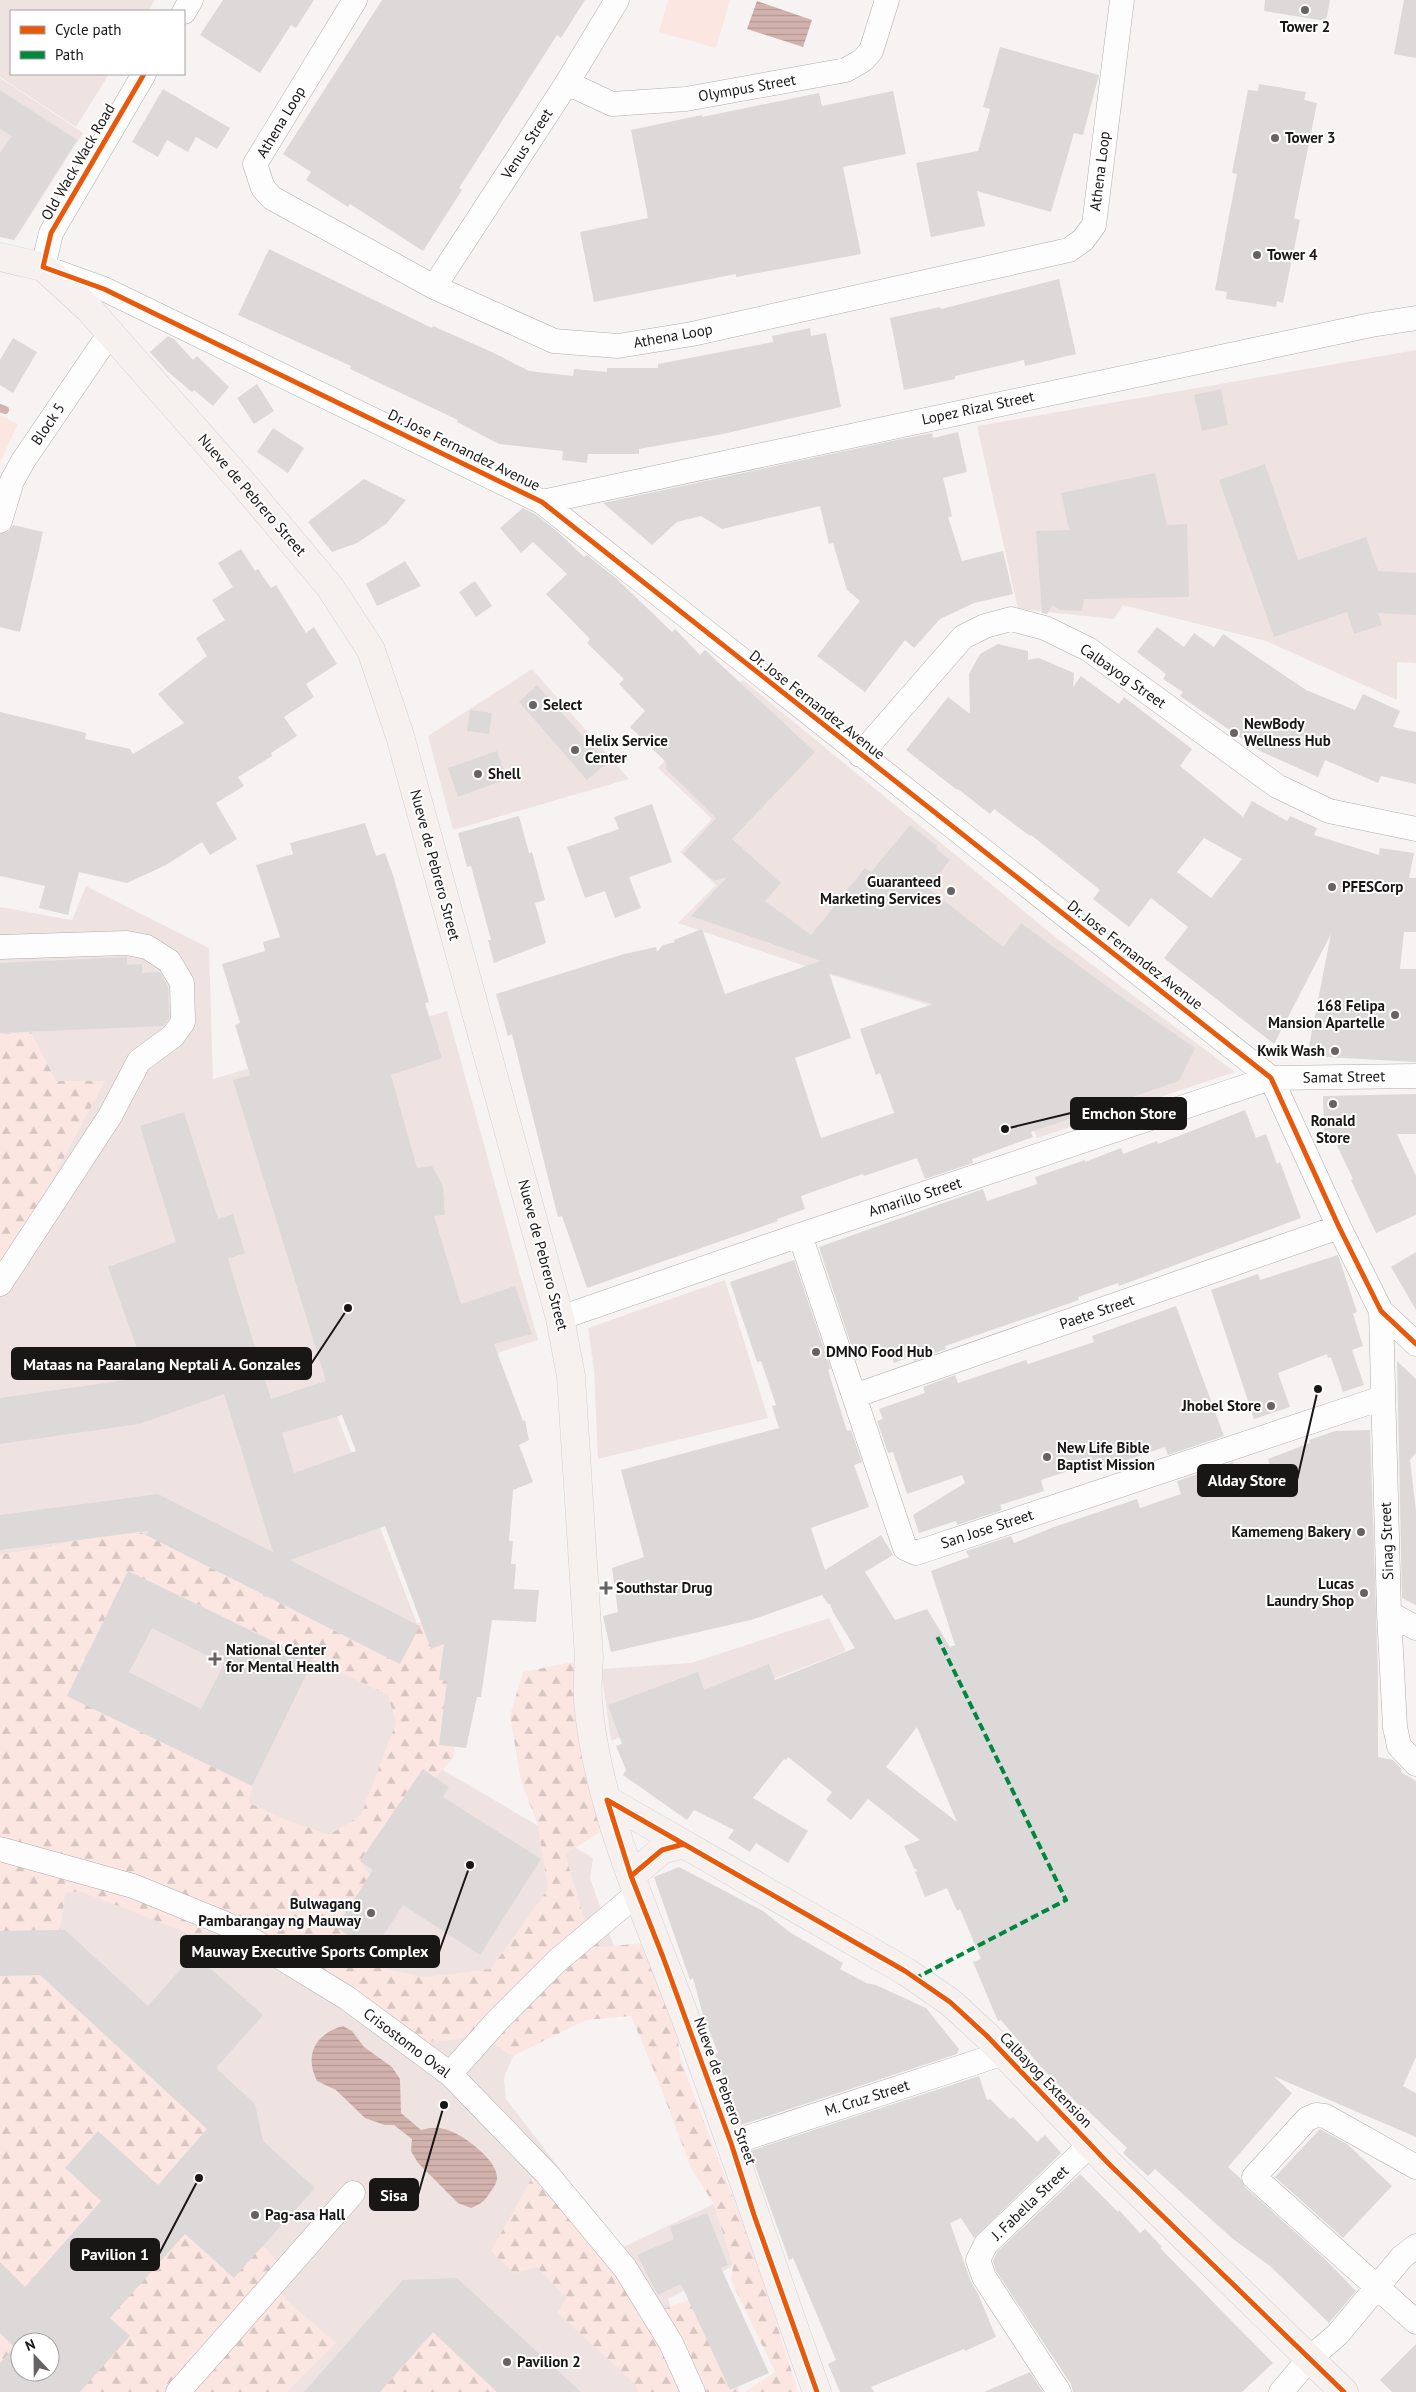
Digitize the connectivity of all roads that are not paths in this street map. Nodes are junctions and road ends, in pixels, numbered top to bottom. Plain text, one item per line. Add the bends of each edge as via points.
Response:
1 (355, 0) edge
2 (617, 0) edge
3 (888, 0) edge
4 (1122, 0) edge
5 (143, 75) edge
6 (567, 83) junction
7 (0, 257) edge
8 (43, 267) junction
9 (434, 287) junction
10 (1416, 318) edge
11 (110, 333) junction
12 (542, 502) junction
13 (0, 521) edge
14 (860, 755) junction
15 (1416, 829) edge
16 (0, 948) edge
17 (1416, 1076) edge
18 (1271, 1078) junction
19 (1339, 1227) junction
20 (800, 1235) junction
21 (0, 1284) edge
22 (1381, 1311) junction
23 (560, 1318) junction
24 (1416, 1344) edge
25 (854, 1396) junction
26 (1382, 1398) junction
27 (1389, 1613) junction
28 (1416, 1628) edge
29 (1416, 1764) edge
30 (607, 1800) junction
31 (684, 1844) junction
32 (0, 1849) edge
33 (637, 1892) junction
34 (1004, 2053) junction
35 (455, 2078) junction
36 (731, 2143) junction
37 (1090, 2145) junction
38 (1416, 2167) edge
39 (353, 2193) dead end
40 (1416, 2246) edge
41 (1378, 2286) junction
42 (1416, 2322) edge
43 (1309, 2359) junction
44 (178, 2392) edge
45 (693, 2392) edge
46 (817, 2392) edge
47 (1059, 2392) edge
48 (1281, 2392) edge
49 (1344, 2392) edge

1 - 9 street, Athena Loop via 255,164 258,176 272,198
2 - 6 street, Venus Street
3 - 6 street, Olympus Street via 871,51 846,70 686,99 612,104
4 - 9 street, Athena Loop via 1094,226 1069,250 692,334 618,346 554,341
5 - 8 street, Old Wack Wack Road via 51,233
6 - 9 street, Venus Street
7 - 8 main road, Nueve de Pebrero Street
8 - 11 main road, Nueve de Pebrero Street
8 - 12 street, Dr. Jose Fernandez Avenue via 104,289
10 - 12 street, Lopez Rizal Street via 1371,324
11 - 13 street, Block 5 via 23,461 12,481
11 - 23 main road, Nueve de Pebrero Street via 330,587 371,650 402,744
12 - 14 street, Dr. Jose Fernandez Avenue
14 - 15 street, Calbayog Street via 963,637 985,626 1011,619 1045,628 1088,649 1277,786 1329,811
14 - 18 street, Dr. Jose Fernandez Avenue
16 - 21 street via 127,943 147,947 169,961 182,983 183,1022 173,1036 139,1061 110,1116
17 - 18 street, Samat Street
18 - 19 street, Dr. Jose Fernandez Avenue
18 - 20 street, Amarillo Street
19 - 22 street, Dr. Jose Fernandez Avenue
19 - 25 street, Paete Street
20 - 23 street, Amarillo Street
20 - 25 street, San Jose Street
22 - 24 street, Dr. Jose Fernandez Avenue
22 - 26 street, Sinag Street
23 - 30 main road, Nueve de Pebrero Street via 571,1376 589,1658 588,1701
25 - 26 street, San Jose Street via 905,1548 916,1553
26 - 27 street, Sinag Street
27 - 28 street
27 - 29 street, Sinag Street via 1395,1727 1399,1746
30 - 31 main road, Calbayog Extension
30 - 33 main road, Nueve de Pebrero Street
31 - 33 main road via 662,1850
31 - 34 main road, Calbayog Extension via 905,1971 950,2002
32 - 35 street, Crisostomo Oval via 133,1886 226,1924 347,1998
33 - 35 street via 558,1960 497,2022
33 - 36 main road, Nueve de Pebrero Street
34 - 36 street, M. Cruz Street
34 - 37 main road, Calbayog Extension
35 - 45 street, Crisostomo Oval via 547,2174 625,2268 671,2343
36 - 46 main road, Nueve de Pebrero Street
37 - 43 main road, Calbayog Extension
37 - 47 street, J. Fabella Street via 986,2244 978,2260 984,2277
38 - 41 street via 1325,2116 1316,2115 1307,2119 1254,2176
39 - 44 street
40 - 41 street via 1402,2257
41 - 42 street
41 - 43 street via 1338,2334
43 - 48 street
43 - 49 main road, Calbayog Extension

